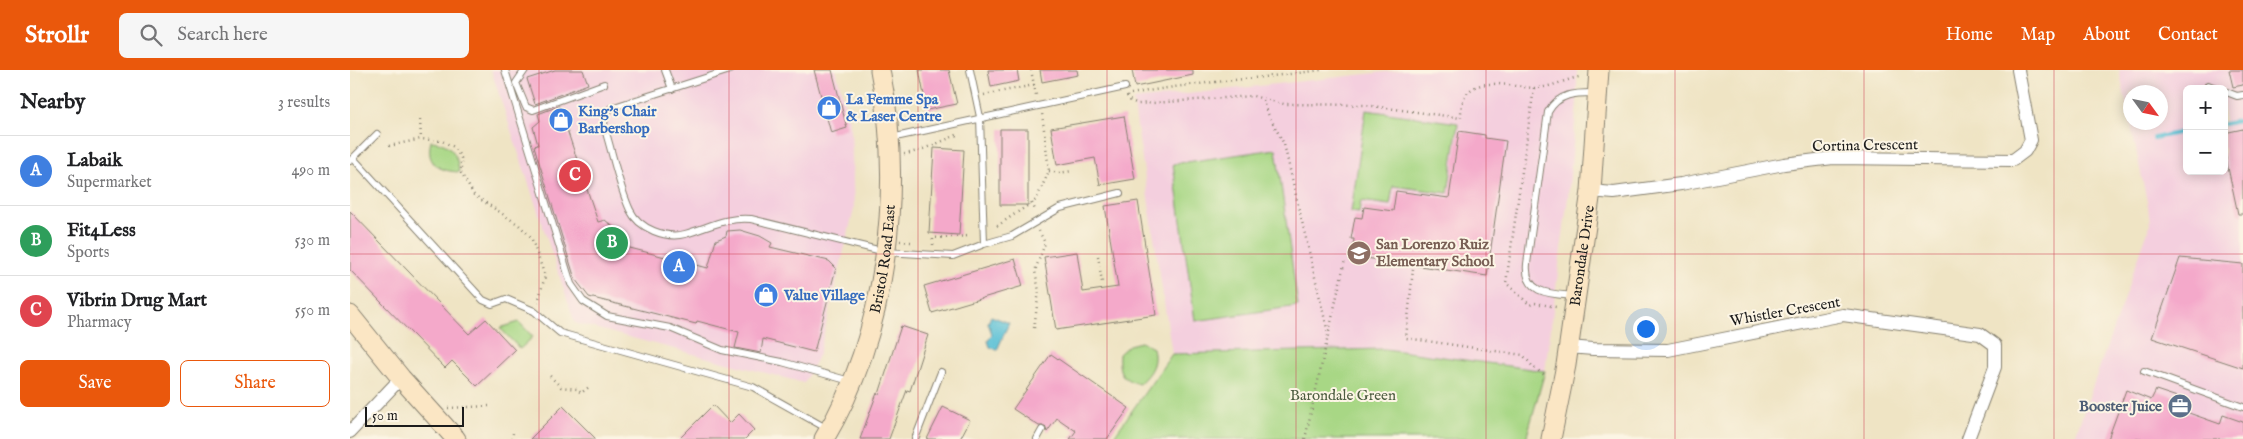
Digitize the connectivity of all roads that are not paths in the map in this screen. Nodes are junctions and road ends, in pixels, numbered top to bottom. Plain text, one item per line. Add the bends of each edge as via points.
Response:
1 (505, 70) edge
2 (525, 70) edge
3 (665, 70) edge
4 (730, 70) edge
5 (880, 70) edge
6 (970, 70) edge
7 (1599, 70) edge
8 (2018, 70) edge
9 (604, 84) dead end
10 (1125, 87) dead end
11 (672, 89) junction
12 (1598, 93) junction
13 (2228, 93) edge
14 (2243, 95) edge
15 (980, 117) junction
16 (377, 134) dead end
17 (890, 147) junction
18 (351, 160) edge
19 (1591, 191) junction
20 (1120, 193) dead end
21 (984, 244) junction
22 (887, 246) junction
23 (1576, 296) junction
24 (350, 315) edge
25 (1569, 347) junction
26 (2144, 371) dead end
27 (941, 372) dead end
28 (401, 378) junction
29 (851, 382) junction
30 (2243, 407) edge
31 (1042, 430) dead end
32 (350, 432) edge
33 (829, 434) edge
34 (456, 439) edge
35 (915, 439) edge
36 (1037, 439) edge
37 (1550, 439) edge
38 (1968, 439) edge

1 - 29 lane via 571,284 583,301 607,316 670,328 722,350 782,362
2 - 9 lane via 516,83 526,107 532,110
3 - 11 lane
4 - 11 lane
5 - 17 street, Bristol Road East
6 - 15 lane
7 - 12 street, Barondale Drive
8 - 19 street, Cortina Crescent via 2031,140 2026,151 2012,160 1833,158 1664,187 1614,193
10 - 15 lane
11 - 22 lane via 611,108 604,121 630,210 644,226 662,234 676,235 732,218 752,218
12 - 19 street, Barondale Drive
12 - 23 lane via 1566,95 1548,112 1526,270 1537,290
13 - 14 lane
15 - 17 lane
15 - 21 lane
16 - 18 lane
17 - 22 street, Bristol Road East
18 - 33 lane via 483,300 492,304 506,299 534,311 560,333 753,388
19 - 23 street, Barondale Drive
20 - 21 lane via 1060,208 1012,236
21 - 22 lane via 953,256
22 - 29 street, Bristol Road East via 877,306
23 - 25 street, Barondale Drive
24 - 28 street
25 - 37 street, Barondale Drive
25 - 38 street, Whistler Crescent via 1668,350 1843,315 1980,334 1995,345 1995,367
26 - 30 lane
27 - 35 lane
28 - 32 street
28 - 34 street
29 - 33 street, Bristol Road East
31 - 36 lane

